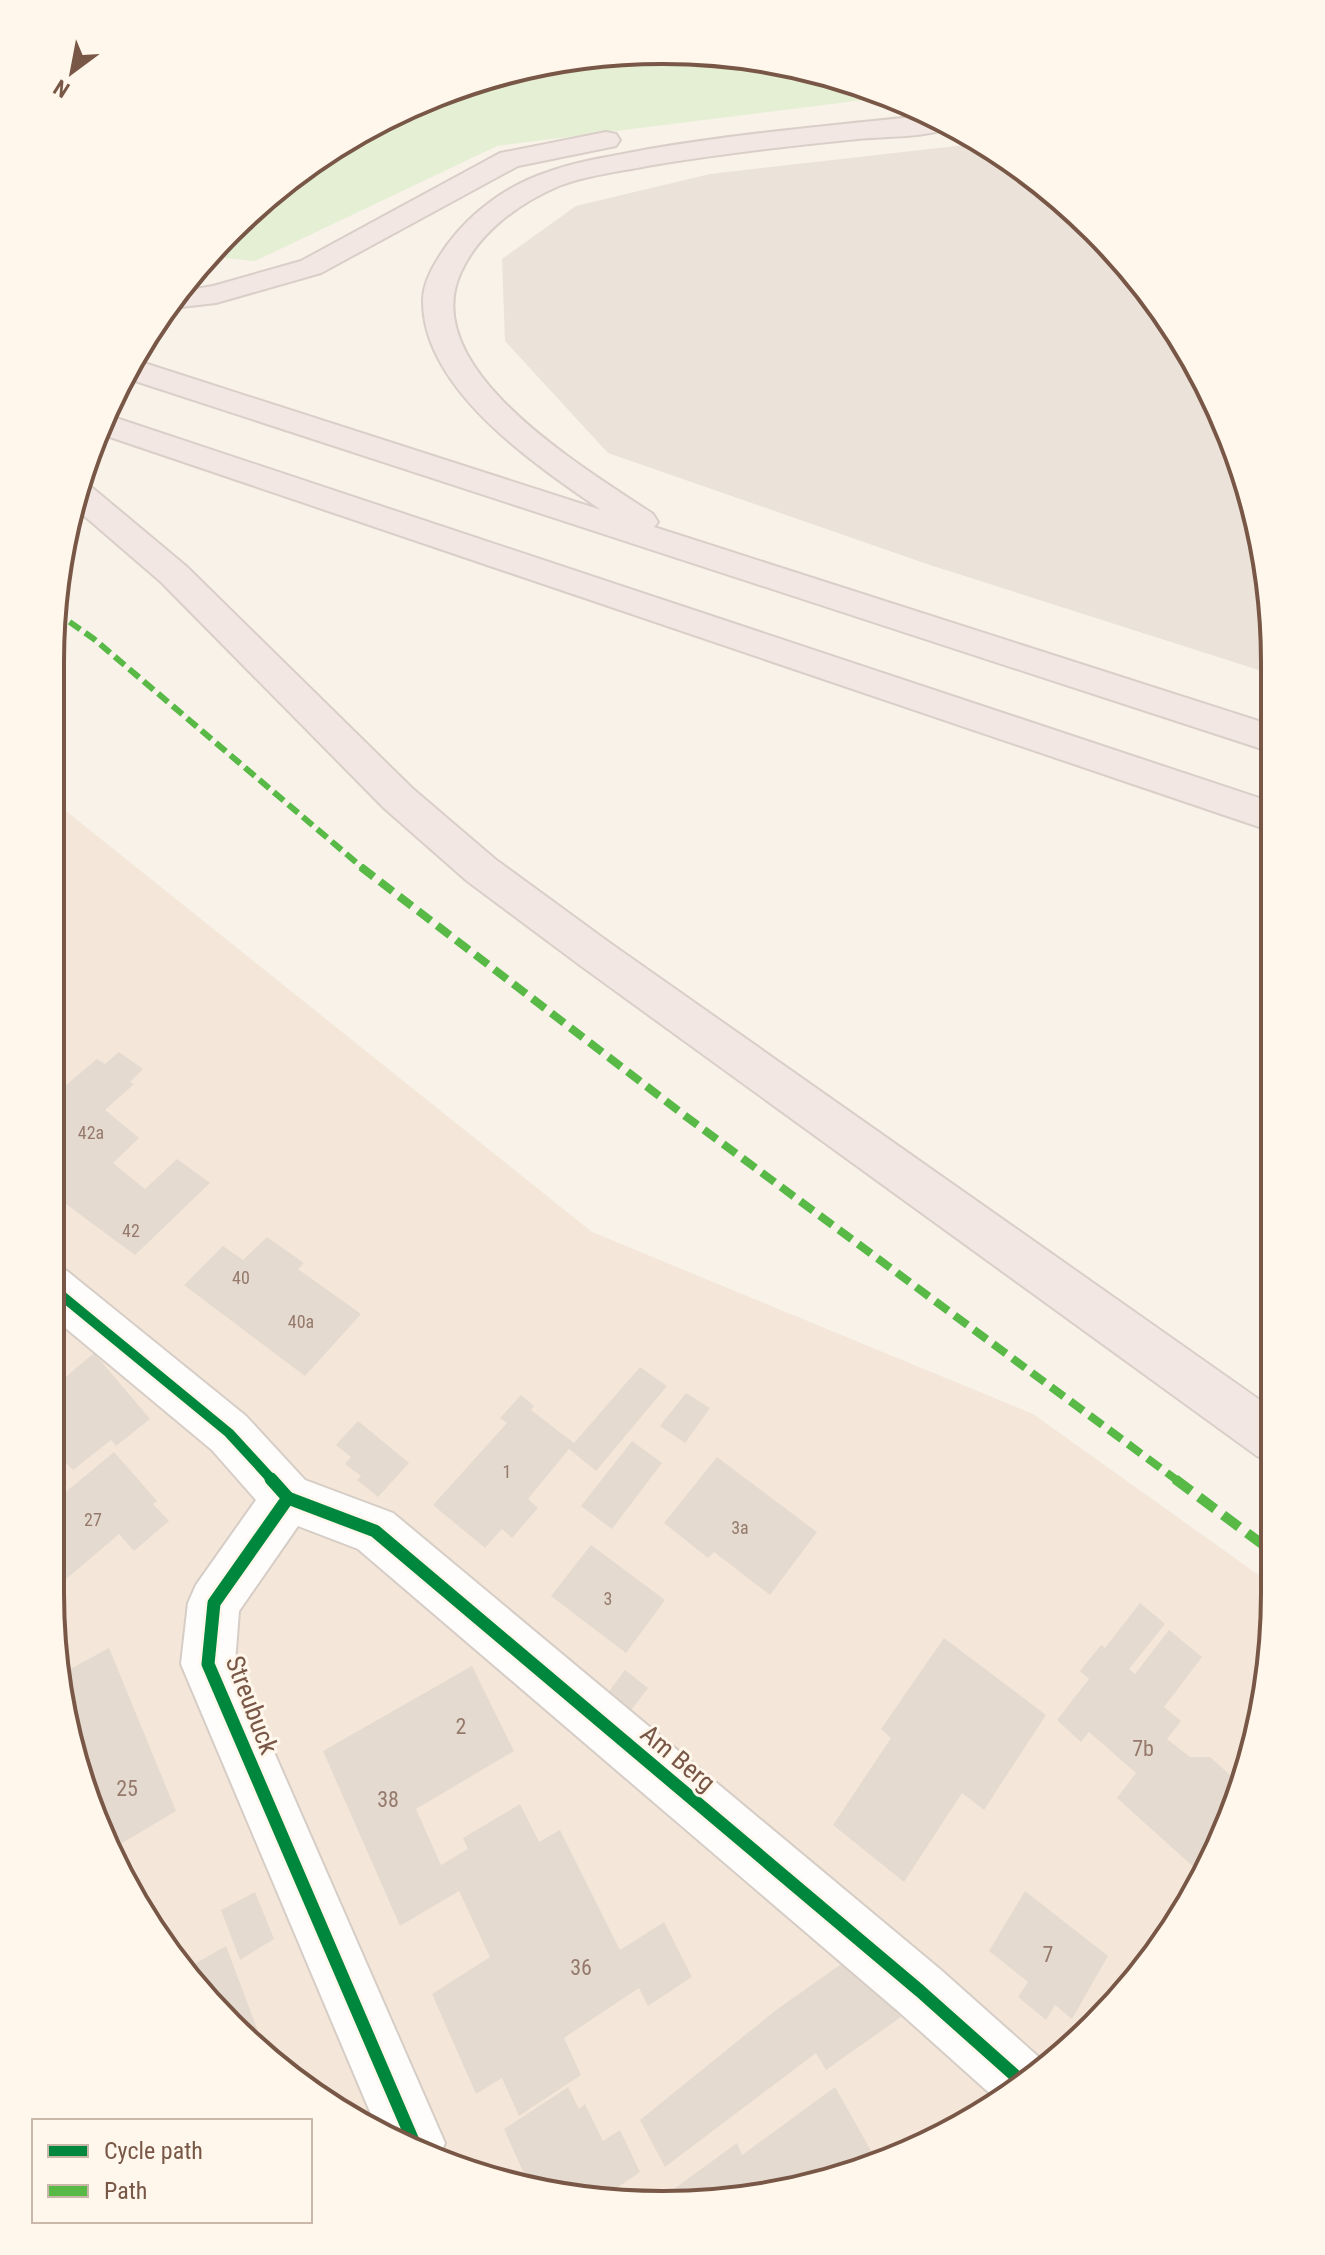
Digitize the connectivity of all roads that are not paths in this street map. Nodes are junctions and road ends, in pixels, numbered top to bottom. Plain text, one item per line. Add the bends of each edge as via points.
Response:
1 (879, 105) edge
2 (923, 124) edge
3 (187, 299) edge
4 (139, 372) edge
5 (113, 427) edge
6 (87, 499) edge
7 (675, 546) junction
8 (1261, 736) edge
9 (1261, 814) edge
10 (64, 1297) edge
11 (1261, 1430) edge
12 (288, 1498) junction
13 (1015, 2076) edge
14 (410, 2135) edge

1 - 3 highway via 689,126 536,152 486,170 311,267
2 - 7 highway via 691,150 603,166 539,185 476,227 458,248 438,300 459,364 483,399 514,429
4 - 7 highway
5 - 9 highway
6 - 11 highway via 179,578 447,842
7 - 8 highway
10 - 12 street via 229,1433
12 - 13 street, Am Berg via 375,1531
12 - 14 street, Streubuck via 214,1603 208,1664

